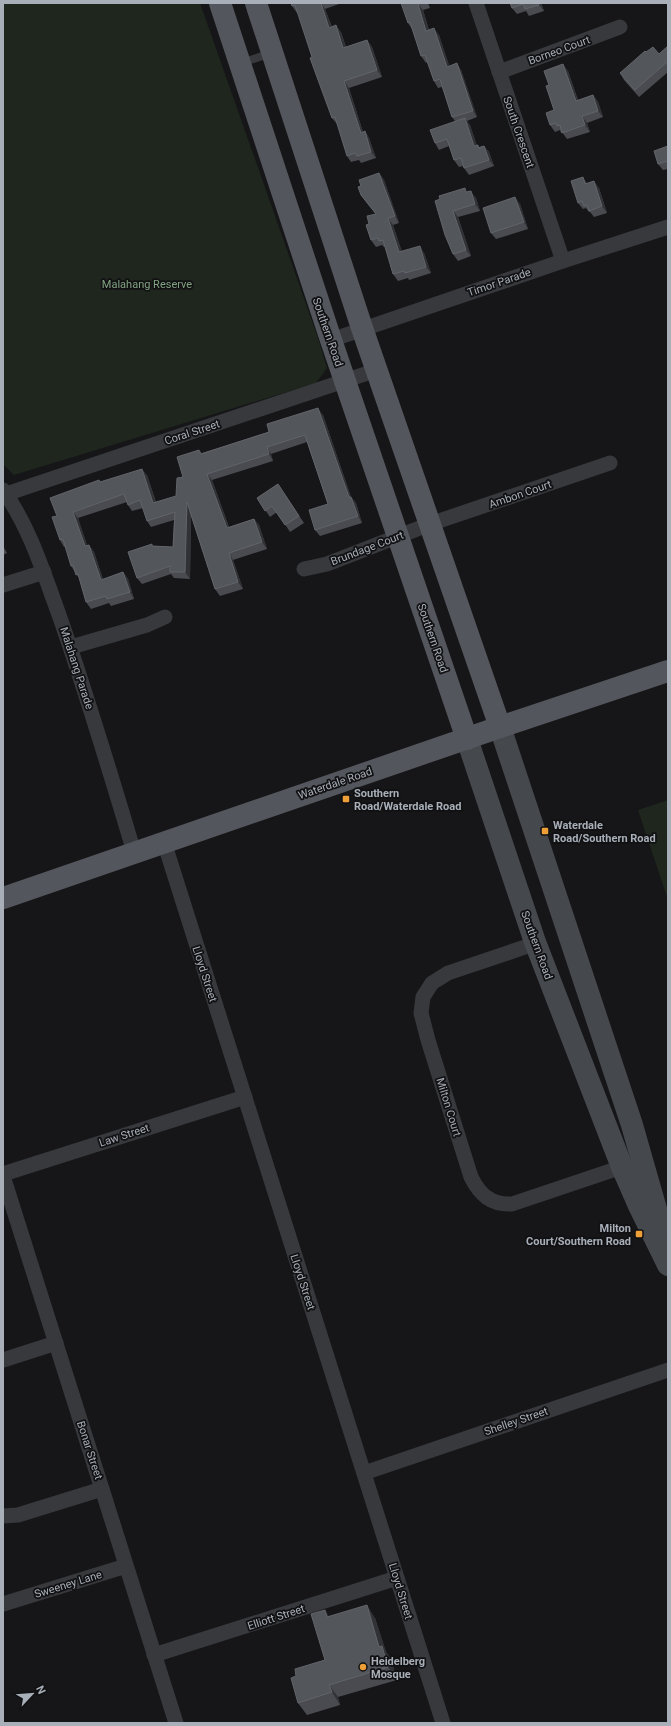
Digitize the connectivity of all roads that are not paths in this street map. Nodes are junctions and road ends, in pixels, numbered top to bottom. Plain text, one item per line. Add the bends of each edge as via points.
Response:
1 (220, 3) edge
2 (256, 3) edge
3 (476, 3) edge
4 (620, 27) dead end
5 (272, 53) junction
6 (240, 64) junction
7 (499, 72) junction
8 (668, 227) edge
9 (563, 260) junction
10 (362, 328) junction
11 (331, 340) junction
12 (377, 370) junction
13 (345, 381) junction
14 (610, 463) dead end
15 (5, 492) edge
16 (430, 524) junction
17 (398, 536) junction
18 (304, 569) dead end
19 (44, 572) junction
20 (3, 586) edge
21 (165, 617) dead end
22 (71, 647) junction
23 (668, 671) edge
24 (500, 727) junction
25 (467, 738) junction
26 (164, 842) junction
27 (134, 852) junction
28 (3, 898) edge
29 (535, 942) junction
30 (244, 1097) junction
31 (622, 1167) junction
32 (3, 1175) edge
33 (668, 1252) edge
34 (668, 1265) edge
35 (56, 1343) junction
36 (3, 1360) edge
37 (668, 1370) edge
38 (364, 1473) junction
39 (102, 1489) junction
40 (3, 1516) edge
41 (126, 1566) junction
42 (397, 1578) junction
43 (6, 1603) edge
44 (154, 1655) junction
45 (176, 1723) edge
46 (443, 1723) edge

1 - 6 main road, Southern Road
2 - 5 main road
3 - 7 street, South Crescent
4 - 7 street, Borneo Court
5 - 6 lane
5 - 10 main road
6 - 11 main road, Southern Road
7 - 9 street, South Crescent
8 - 9 street, Timor Parade
9 - 10 street, Timor Parade
10 - 11 street, Timor Parade
10 - 12 main road
11 - 13 main road, Southern Road
12 - 13 street, Coral Street
12 - 16 main road
13 - 15 street, Coral Street
13 - 17 main road, Southern Road
14 - 16 street, Ambon Court
15 - 19 street, Malahang Parade via 26,530
16 - 17 street, Brundage Court
16 - 24 main road
17 - 18 street, Brundage Court via 327,564
17 - 25 main road, Southern Road
19 - 20 street
19 - 22 street, Malahang Parade
21 - 22 street via 147,625
22 - 27 street, Malahang Parade
23 - 24 main road, Waterdale Road
24 - 25 main road, Waterdale Road
24 - 33 main road via 632,1125
25 - 26 main road, Waterdale Road
25 - 29 main road, Southern Road
26 - 27 main road, Waterdale Road
26 - 30 street, Lloyd Street
27 - 28 main road, Waterdale Road
29 - 31 main road, Southern Road
29 - 31 street, Milton Court via 525,948 448,973 432,983 423,997 421,1012 428,1040 471,1177 480,1193 487,1198 502,1204 512,1204
30 - 32 street, Law Street
30 - 38 street, Lloyd Street
31 - 34 main road, Southern Road
32 - 35 street, Bonar Street
35 - 36 street
35 - 39 street, Bonar Street
37 - 38 street, Shelley Street
38 - 42 street, Lloyd Street
39 - 40 street via 18,1515
39 - 41 street, Bonar Street
41 - 43 street, Sweeney Lane
41 - 44 street, Bonar Street
42 - 44 street, Elliott Street
42 - 46 street, Lloyd Street
44 - 45 street, Bonar Street

